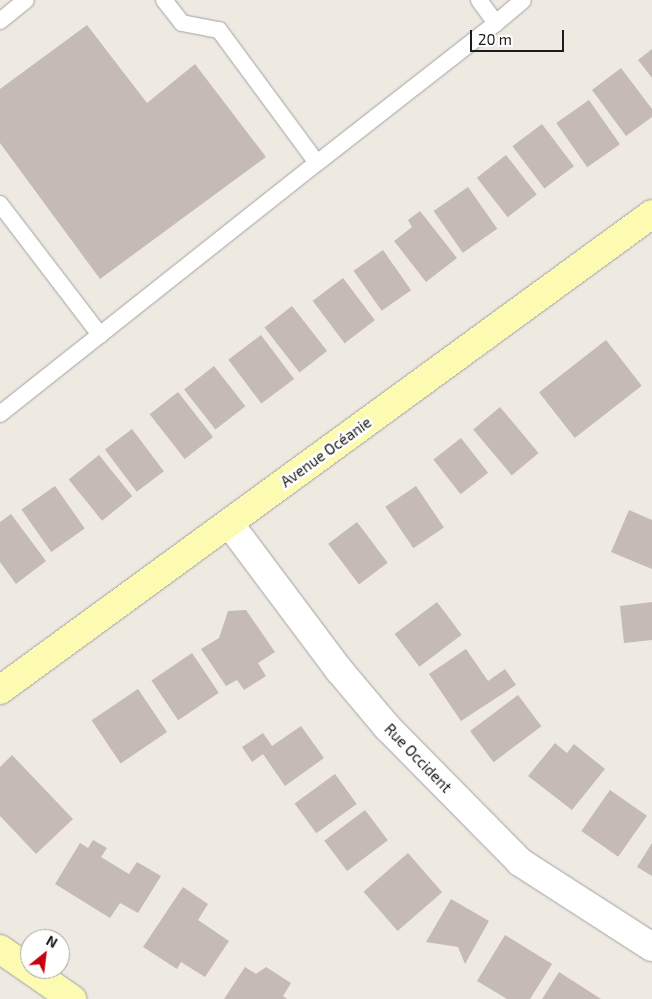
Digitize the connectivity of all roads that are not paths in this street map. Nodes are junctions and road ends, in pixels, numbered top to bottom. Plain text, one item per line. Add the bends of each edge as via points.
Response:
1 (26, 0) edge
2 (164, 0) edge
3 (479, 0) edge
4 (523, 0) edge
5 (0, 21) edge
6 (496, 23) junction
7 (317, 163) junction
8 (0, 204) edge
9 (652, 214) edge
10 (100, 335) junction
11 (0, 414) edge
12 (230, 523) junction
13 (0, 690) edge
14 (652, 947) edge
15 (0, 949) edge
16 (72, 999) edge

1 - 5 lane
2 - 7 lane via 182,23 219,30
3 - 6 lane
4 - 6 lane
6 - 7 lane
7 - 10 lane
8 - 10 lane
9 - 12 street, Avenue Océanie
10 - 11 lane
12 - 13 street, Avenue Océanie
12 - 14 street, Rue Occident via 339,670 381,720 513,854
15 - 16 street

